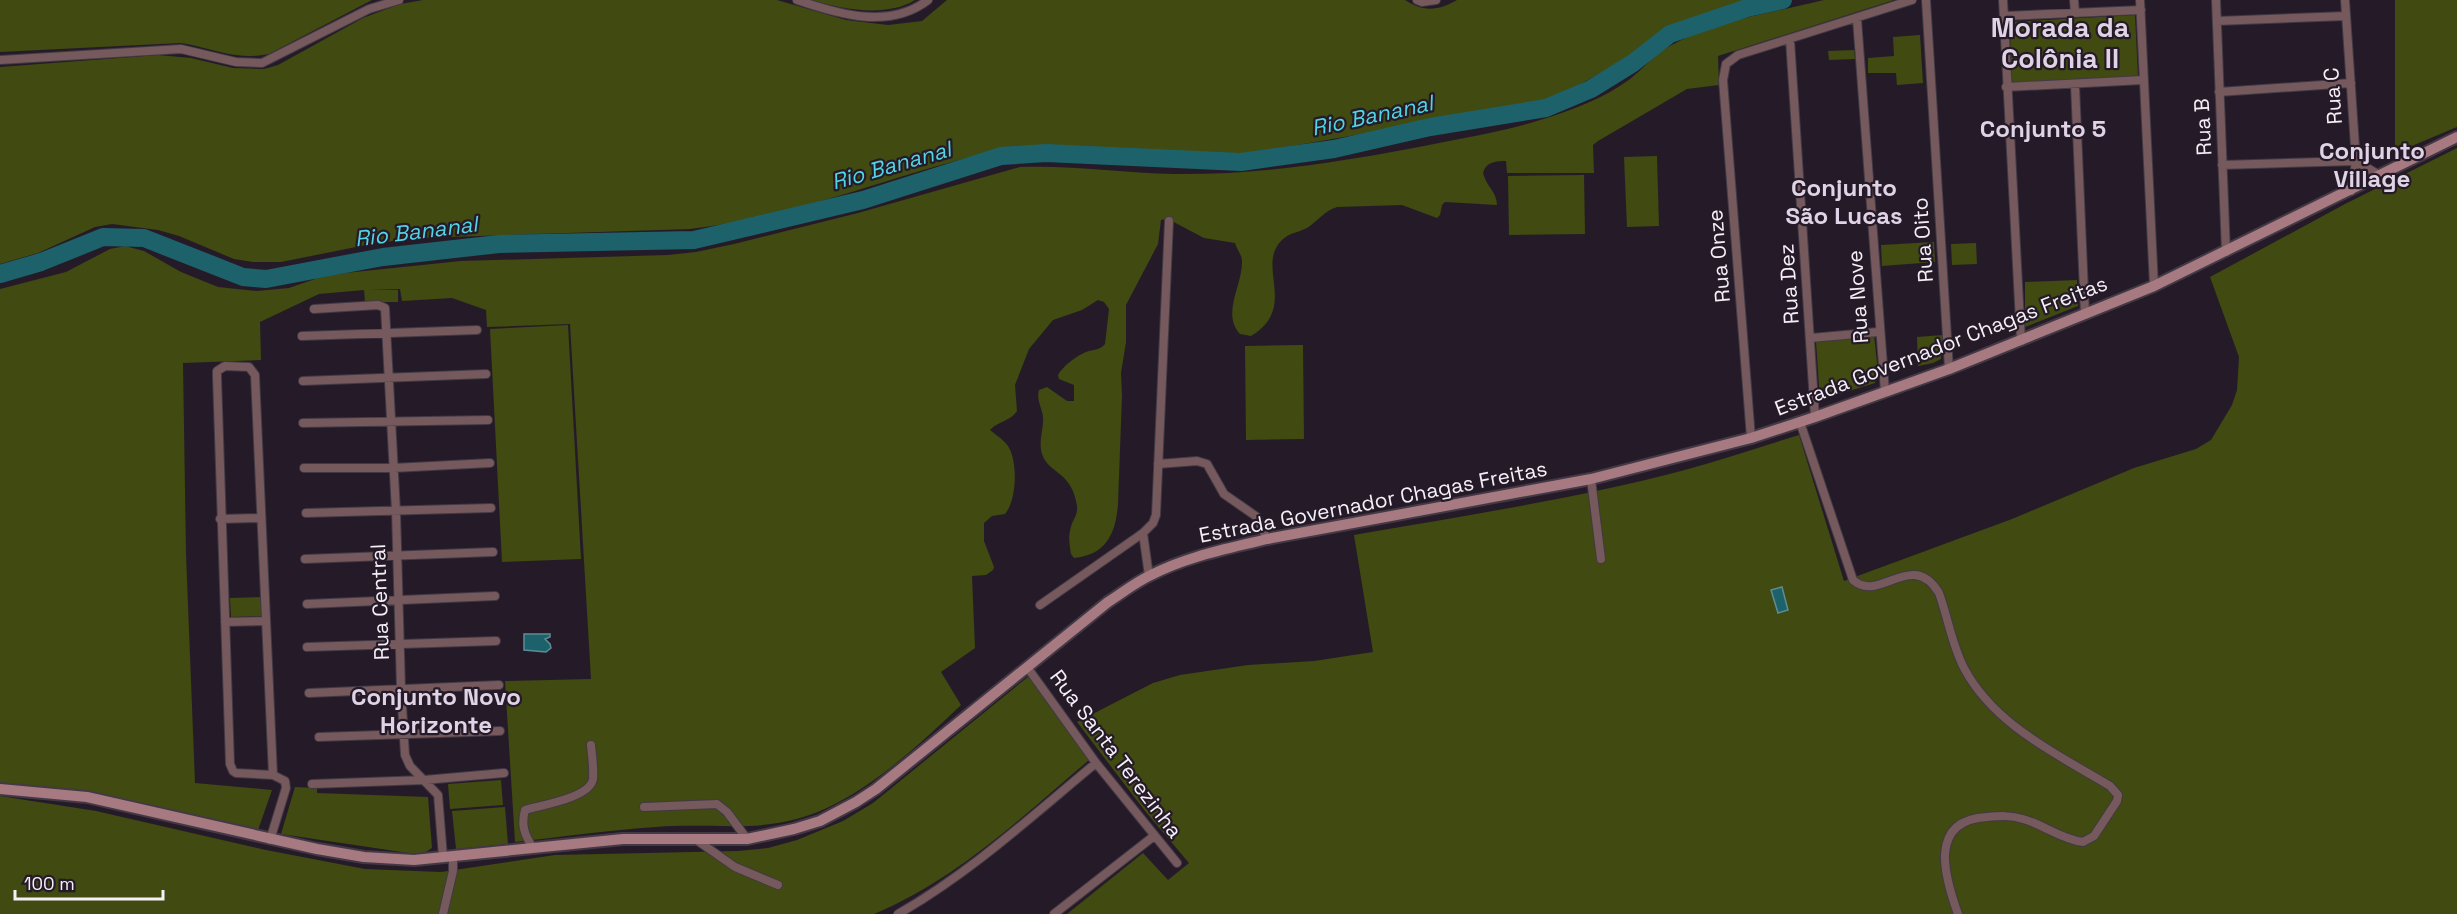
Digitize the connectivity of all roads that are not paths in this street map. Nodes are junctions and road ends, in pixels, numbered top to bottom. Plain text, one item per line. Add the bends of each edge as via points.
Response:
1 (399, 0) edge
2 (797, 0) edge
3 (928, 0) edge
4 (1417, 0) edge
5 (1437, 0) edge
6 (1911, 0) edge
7 (1926, 0) edge
8 (2003, 0) edge
9 (2074, 0) edge
10 (2140, 0) edge
11 (2216, 0) edge
12 (2345, 0) edge
13 (2141, 10) junction
14 (2075, 14) junction
15 (2004, 16) junction
16 (2346, 16) junction
17 (1857, 19) junction
18 (2217, 21) junction
19 (1790, 40) junction
20 (0, 60) edge
21 (2143, 80) junction
22 (2351, 83) junction
23 (2075, 85) junction
24 (2006, 87) junction
25 (2219, 92) junction
26 (2457, 137) edge
27 (2356, 162) junction
28 (2222, 165) junction
29 (2379, 175) junction
30 (2351, 190) junction
31 (1169, 221) dead end
32 (2226, 252) junction
33 (2154, 286) junction
34 (314, 309) dead end
35 (2085, 314) junction
36 (386, 330) junction
37 (477, 330) dead end
38 (1878, 332) junction
39 (302, 336) dead end
40 (1811, 338) junction
41 (2021, 341) junction
42 (1949, 369) junction
43 (486, 374) dead end
44 (389, 377) junction
45 (303, 381) dead end
46 (1884, 392) junction
47 (1815, 417) junction
48 (489, 420) dead end
49 (392, 422) junction
50 (1800, 422) junction
51 (303, 423) dead end
52 (1751, 438) junction
53 (490, 464) dead end
54 (1158, 464) junction
55 (304, 468) dead end
56 (393, 468) junction
57 (1591, 479) junction
58 (490, 508) dead end
59 (396, 511) junction
60 (306, 513) dead end
61 (261, 518) junction
62 (220, 519) junction
63 (1143, 533) junction
64 (1267, 539) junction
65 (493, 552) dead end
66 (397, 557) junction
67 (305, 559) dead end
68 (1601, 559) dead end
69 (1149, 576) junction
70 (495, 596) dead end
71 (398, 601) junction
72 (307, 604) dead end
73 (1041, 606) dead end
74 (265, 621) junction
75 (225, 622) junction
76 (496, 641) dead end
77 (399, 646) junction
78 (307, 647) dead end
79 (1027, 667) junction
80 (499, 685) dead end
81 (400, 689) junction
82 (309, 693) dead end
83 (500, 731) dead end
84 (404, 736) junction
85 (319, 737) dead end
86 (591, 746) dead end
87 (1096, 763) junction
88 (504, 773) dead end
89 (273, 775) junction
90 (424, 780) junction
91 (312, 784) dead end
92 (0, 789) edge
93 (644, 807) dead end
94 (1154, 836) junction
95 (694, 838) junction
96 (747, 838) junction
97 (270, 840) junction
98 (533, 848) junction
99 (448, 857) junction
100 (1177, 863) dead end
101 (778, 885) dead end
102 (443, 914) edge
103 (898, 914) edge
104 (1054, 914) edge
105 (1958, 914) edge

1 - 20 street via 369,9 262,63 236,63 181,49
2 - 3 street via 833,12 876,17 904,13
4 - 5 street
6 - 17 street
7 - 42 street, Rua Oito
8 - 15 street
9 - 14 street
10 - 13 street
11 - 18 street, Rua B
12 - 16 street, Rua C
13 - 14 street
13 - 21 street
14 - 15 street
15 - 24 street
16 - 18 street
16 - 22 street, Rua C
17 - 19 street
17 - 38 street, Rua Nove
18 - 25 street, Rua B
19 - 40 street, Rua Dez
19 - 52 street, Rua Onze via 1738,55 1726,64 1724,71
21 - 23 street
21 - 33 street
22 - 25 street
22 - 27 street, Rua C
23 - 24 street
23 - 35 street
24 - 41 street
25 - 28 street, Rua B
26 - 29 main road, Estrada Governador Chagas Freitas
27 - 28 street
27 - 29 street
27 - 30 street, Rua C
28 - 32 street, Rua B
29 - 30 main road, Estrada Governador Chagas Freitas
30 - 32 main road, Estrada Governador Chagas Freitas
31 - 54 street
32 - 33 main road, Estrada Governador Chagas Freitas
33 - 35 main road, Estrada Governador Chagas Freitas
34 - 36 street via 384,306
35 - 41 main road, Estrada Governador Chagas Freitas
36 - 37 street
36 - 39 street
36 - 44 street, Rua Central
38 - 40 street
38 - 46 street, Rua Nove
40 - 47 street, Rua Dez
41 - 42 main road, Estrada Governador Chagas Freitas
42 - 46 main road, Estrada Governador Chagas Freitas
43 - 44 street
44 - 45 street
44 - 49 street, Rua Central
46 - 47 main road, Estrada Governador Chagas Freitas
47 - 50 main road, Estrada Governador Chagas Freitas
48 - 49 street
49 - 51 street
49 - 56 street, Rua Central
50 - 52 main road, Estrada Governador Chagas Freitas
50 - 105 street via 1852,580 1870,586 1907,574 1925,577 1934,584 1965,669 1995,710 2118,795 2094,836 2083,842 2016,817 1981,817 1962,824 1948,839 1945,853 1947,885
52 - 57 main road, Estrada Governador Chagas Freitas
53 - 56 street
54 - 63 street via 1158,505 1153,523
54 - 64 street via 1207,464 1224,494 1257,517
55 - 56 street
56 - 59 street, Rua Central
57 - 64 main road, Estrada Governador Chagas Freitas
57 - 68 street
58 - 59 street
59 - 60 street
59 - 66 street, Rua Central
61 - 62 street
61 - 62 street via 255,375 245,366 217,370
61 - 74 street
62 - 75 street
63 - 69 street
63 - 73 street
64 - 69 main road, Estrada Governador Chagas Freitas via 1196,556
65 - 66 street
66 - 67 street
66 - 71 street, Rua Central
69 - 79 main road, Estrada Governador Chagas Freitas via 1108,602
70 - 71 street
71 - 72 street
71 - 77 street, Rua Central
74 - 75 street
74 - 89 street
75 - 89 street via 231,768 244,775
76 - 77 street
77 - 78 street
77 - 81 street, Rua Central
79 - 87 street, Rua Santa Terezinha
79 - 96 main road, Estrada Governador Chagas Freitas via 856,802 803,827
80 - 81 street
81 - 82 street
81 - 84 street, Rua Central
83 - 84 street
84 - 85 street
84 - 90 street, Rua Central via 408,763
86 - 98 street via 593,782 586,790 572,798 525,810 522,822
87 - 94 street, Rua Santa Terezinha
87 - 103 street via 990,852
88 - 90 street
89 - 97 street via 284,780 286,788
90 - 91 street
90 - 99 street, Rua Central via 439,798
92 - 97 main road, Estrada Governador Chagas Freitas via 87,797
93 - 96 street via 717,804
94 - 100 street, Rua Santa Terezinha
94 - 104 street
95 - 96 main road, Estrada Governador Chagas Freitas
95 - 98 main road, Estrada Governador Chagas Freitas via 623,839
95 - 101 street via 735,867
97 - 99 main road, Estrada Governador Chagas Freitas via 364,856 414,860
98 - 99 main road, Estrada Governador Chagas Freitas
99 - 102 street, Rua Central via 453,871

